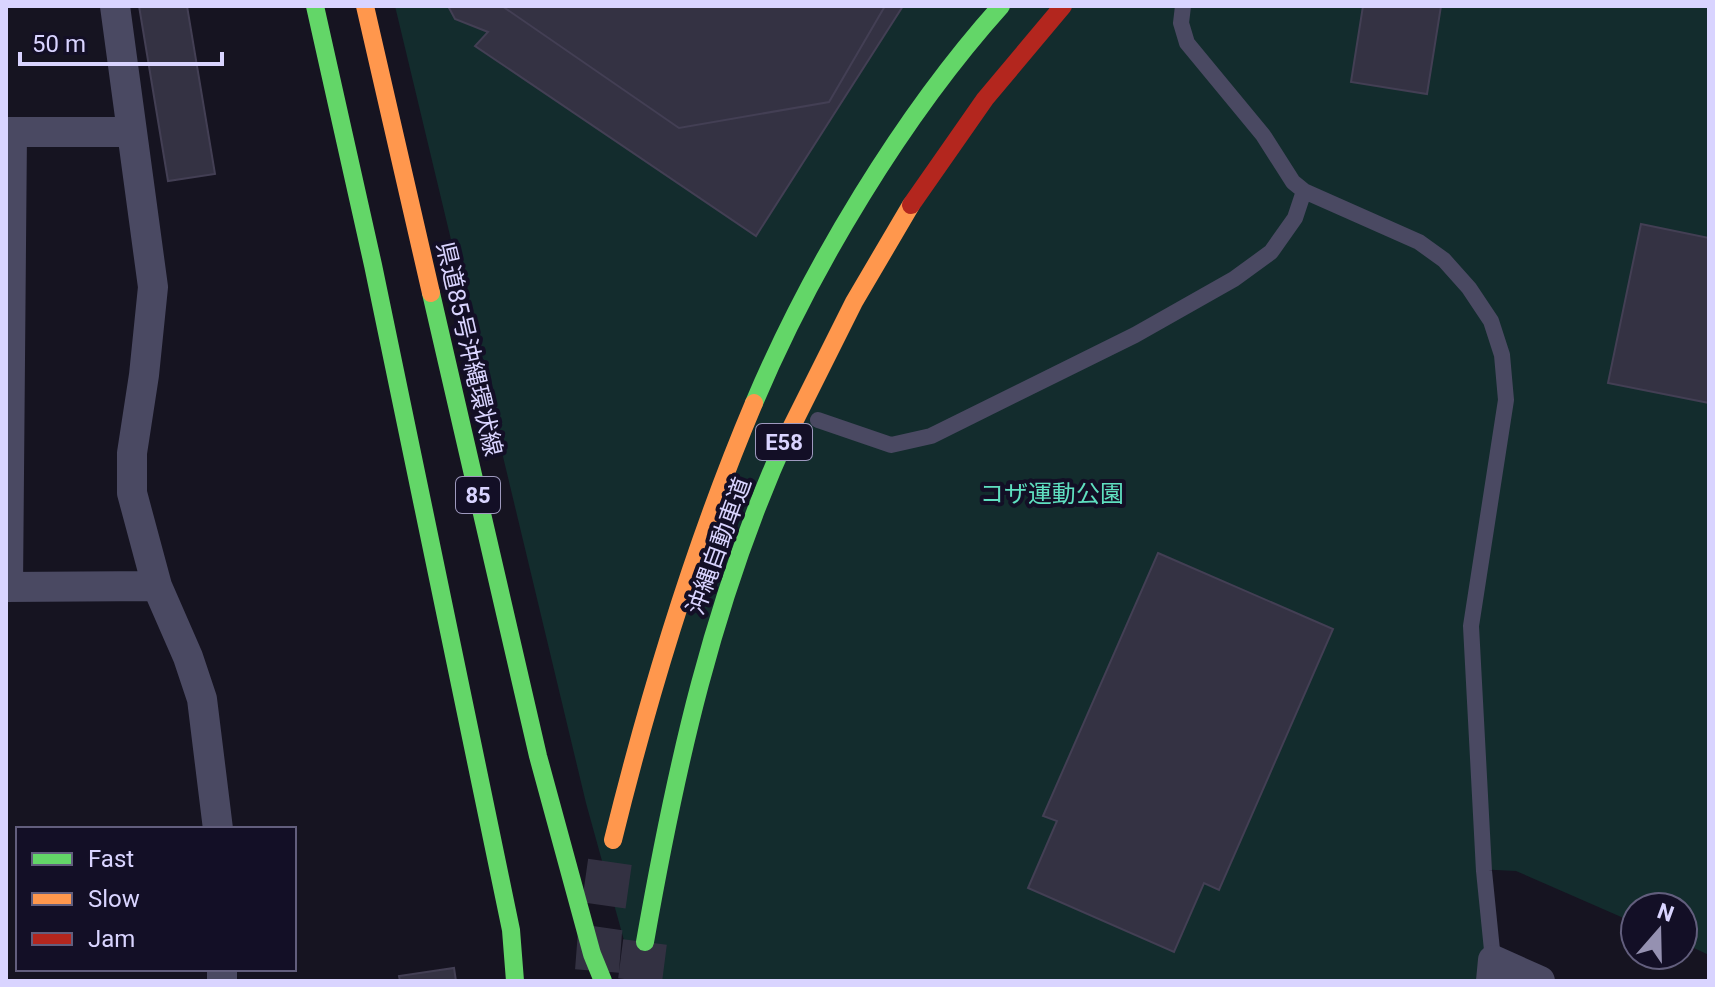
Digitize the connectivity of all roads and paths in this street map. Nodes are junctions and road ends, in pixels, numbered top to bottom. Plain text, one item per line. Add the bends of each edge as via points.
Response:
1 (115, 6) edge
2 (315, 6) edge
3 (365, 6) edge
4 (1001, 6) edge
5 (1063, 6) edge
6 (1183, 6) edge
7 (9, 132) edge
8 (130, 132) junction
9 (1304, 191) junction
10 (818, 420) dead end
11 (157, 586) junction
12 (7, 587) edge
13 (218, 827) edge
14 (613, 840) tunnel mouth
15 (645, 942) tunnel mouth
16 (1492, 971) edge
17 (515, 981) edge
18 (603, 981) edge
19 (1540, 981) edge

1 - 8 street
2 - 17 main road, 85 via 508,915
3 - 18 main road, 県道85号沖縄環状線 / 85 via 538,756
4 - 14 main road, 沖縄自動車道 / E58 via 925,101 860,197 792,319 691,560 656,670
5 - 15 main road, 沖縄自動車道 / E58 via 972,117 899,222 831,341 775,461 730,576 694,700
6 - 9 lane via 1187,43
7 - 8 street
7 - 12 street
8 - 11 street via 153,287 132,453 132,493
9 - 10 lane via 1295,218 1271,252 1234,279 1135,335 931,436 891,445
9 - 16 lane via 1419,242 1444,260 1491,321 1502,355 1506,400 1471,626
11 - 12 street
11 - 13 street via 202,699
16 - 19 street

